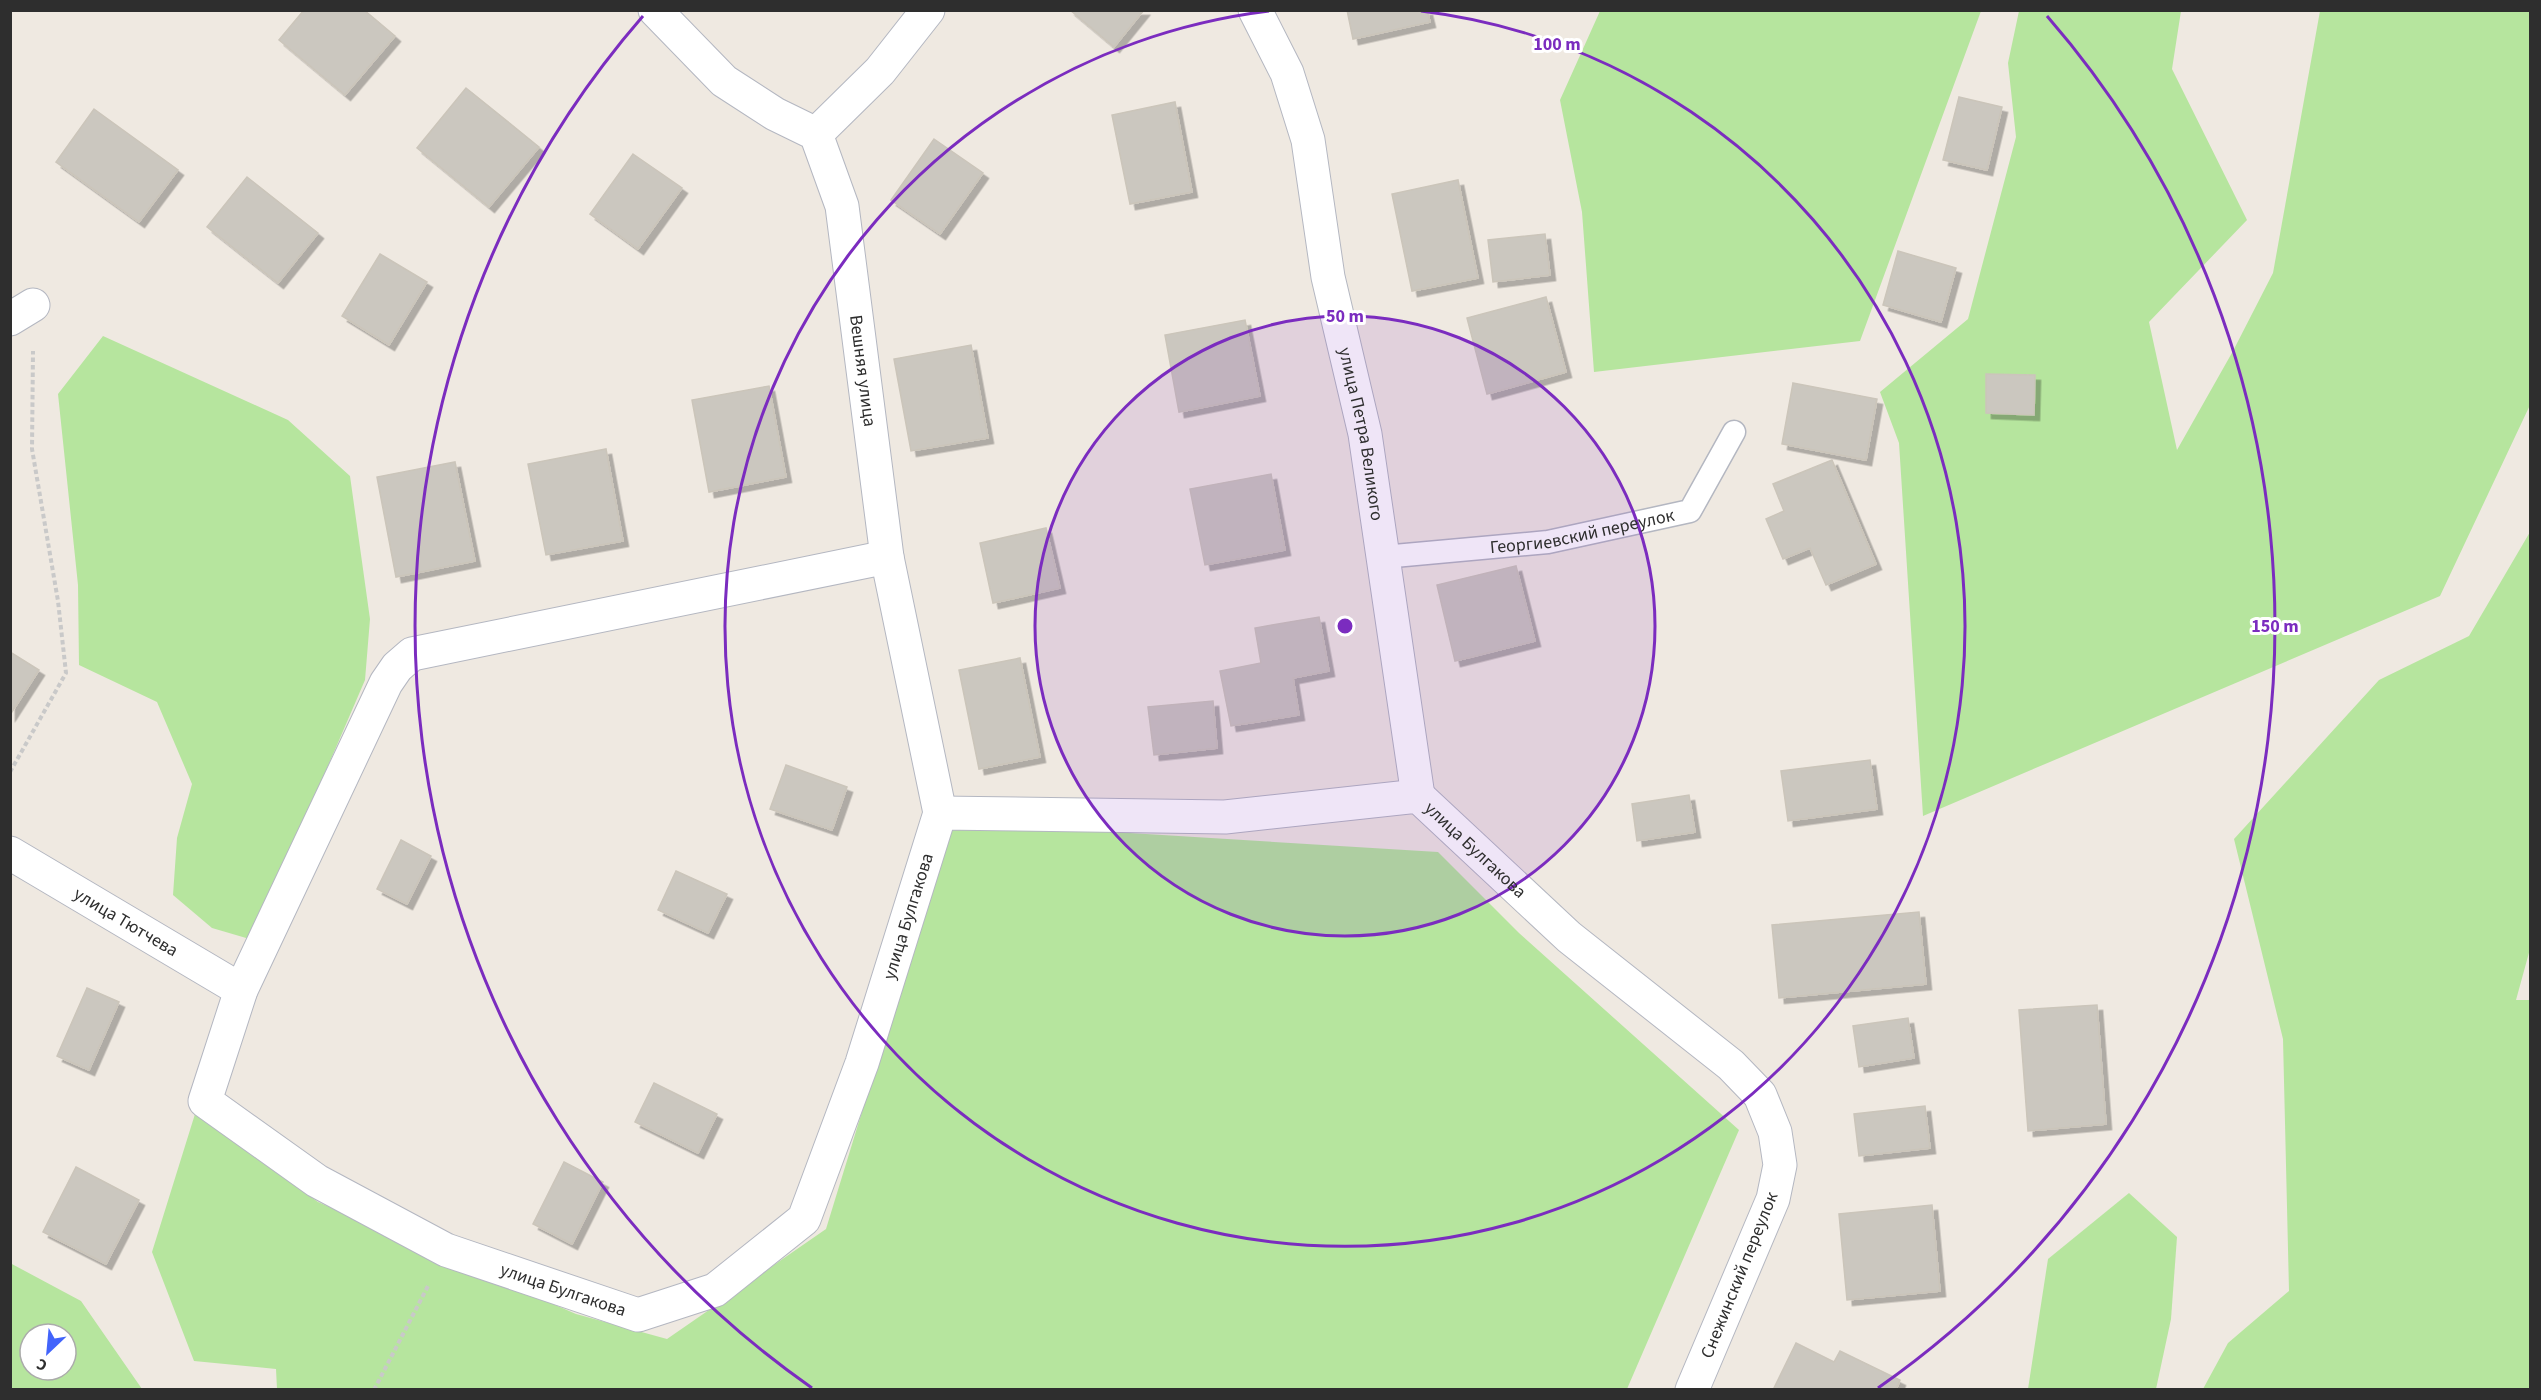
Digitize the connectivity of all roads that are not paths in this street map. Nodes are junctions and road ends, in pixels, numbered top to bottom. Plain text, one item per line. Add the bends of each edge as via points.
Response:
1 (655, 10) edge
2 (928, 10) edge
3 (1255, 10) edge
4 (816, 134) junction
5 (1734, 432) dead end
6 (887, 556) junction
7 (1383, 557) junction
8 (1418, 796) junction
9 (940, 813) junction
10 (10, 853) edge
11 (241, 990) junction
12 (1731, 1065) joint
13 (1692, 1389) edge

1 - 4 street via 724,81
2 - 4 street via 880,70
3 - 7 street, улица Петра Великого via 1287,73 1308,140 1328,277 1365,434
4 - 6 street, Вешняя улица via 842,206
5 - 7 lane, Георгиевский переулок via 1690,511 1548,542
6 - 9 street, Вешняя улица
6 - 11 street via 412,654 386,683
7 - 8 street, улица Петра Великого
8 - 9 street, улица Булгакова via 1225,817
8 - 12 street, улица Булгакова via 1569,937
9 - 11 street, улица Булгакова via 862,1063 804,1219 715,1290 638,1315 446,1251 317,1181 205,1101
10 - 11 street, улица Тютчева
12 - 13 street, Снежинский переулок via 1760,1095 1775,1132 1780,1165 1773,1199

